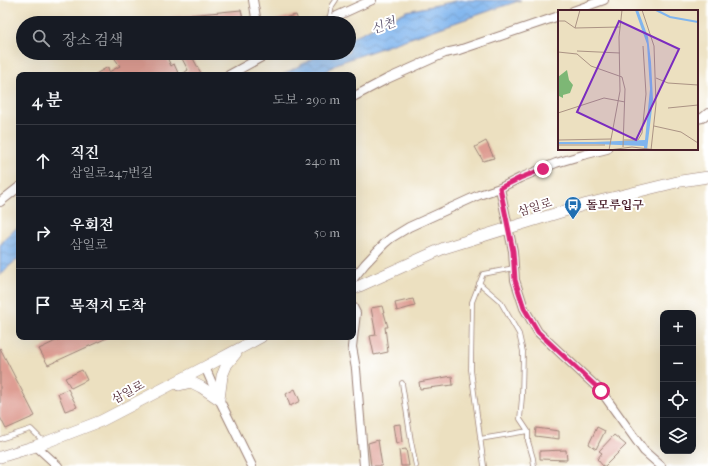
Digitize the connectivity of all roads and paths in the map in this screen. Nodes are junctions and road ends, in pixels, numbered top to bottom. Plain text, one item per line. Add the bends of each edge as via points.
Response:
1 (253, 0) edge
2 (336, 0) edge
3 (372, 0) edge
4 (604, 0) edge
5 (575, 10) edge
6 (256, 16) edge
7 (329, 16) edge
8 (339, 16) edge
9 (558, 16) edge
10 (252, 60) edge
11 (234, 72) edge
12 (356, 95) edge
13 (603, 150) edge
14 (708, 177) edge
15 (500, 188) junction
16 (16, 189) edge
17 (0, 202) edge
18 (508, 228) junction
19 (514, 268) junction
20 (356, 275) edge
21 (479, 283) junction
22 (356, 288) edge
23 (256, 340) edge
24 (353, 340) edge
25 (240, 349) junction
26 (205, 367) junction
27 (402, 383) dead end
28 (164, 388) junction
29 (219, 400) junction
30 (528, 431) junction
31 (0, 439) edge
32 (480, 439) junction
33 (43, 443) junction
34 (0, 457) edge
35 (58, 466) edge
36 (252, 466) edge
37 (364, 466) edge
38 (416, 466) edge
39 (484, 466) edge
40 (534, 466) edge
41 (661, 466) edge

1 - 6 street
2 - 7 lane
3 - 8 street
4 - 5 street
9 - 12 street via 445,53
10 - 11 street
13 - 15 street via 556,163
14 - 18 main road, 삼일로 via 587,204
15 - 18 street
15 - 20 street via 479,195 400,232 384,244
16 - 17 street
18 - 19 street
18 - 22 main road, 삼일로 via 444,248
19 - 21 lane via 482,274
19 - 41 street via 524,308 538,332 601,391 644,451
21 - 30 lane via 500,301 519,334 524,352 520,419
21 - 32 lane via 472,302 471,370
23 - 25 main road, 삼일로
24 - 37 street
25 - 26 main road, 삼일로
25 - 29 main road via 227,364 222,376
26 - 28 main road, 삼일로
26 - 29 street
27 - 38 lane
28 - 29 main road via 191,382
28 - 33 main road, 삼일로 via 101,421
29 - 36 street
30 - 32 lane
30 - 40 lane
31 - 33 lane via 31,429
32 - 39 lane
33 - 34 main road, 삼일로
33 - 35 street

